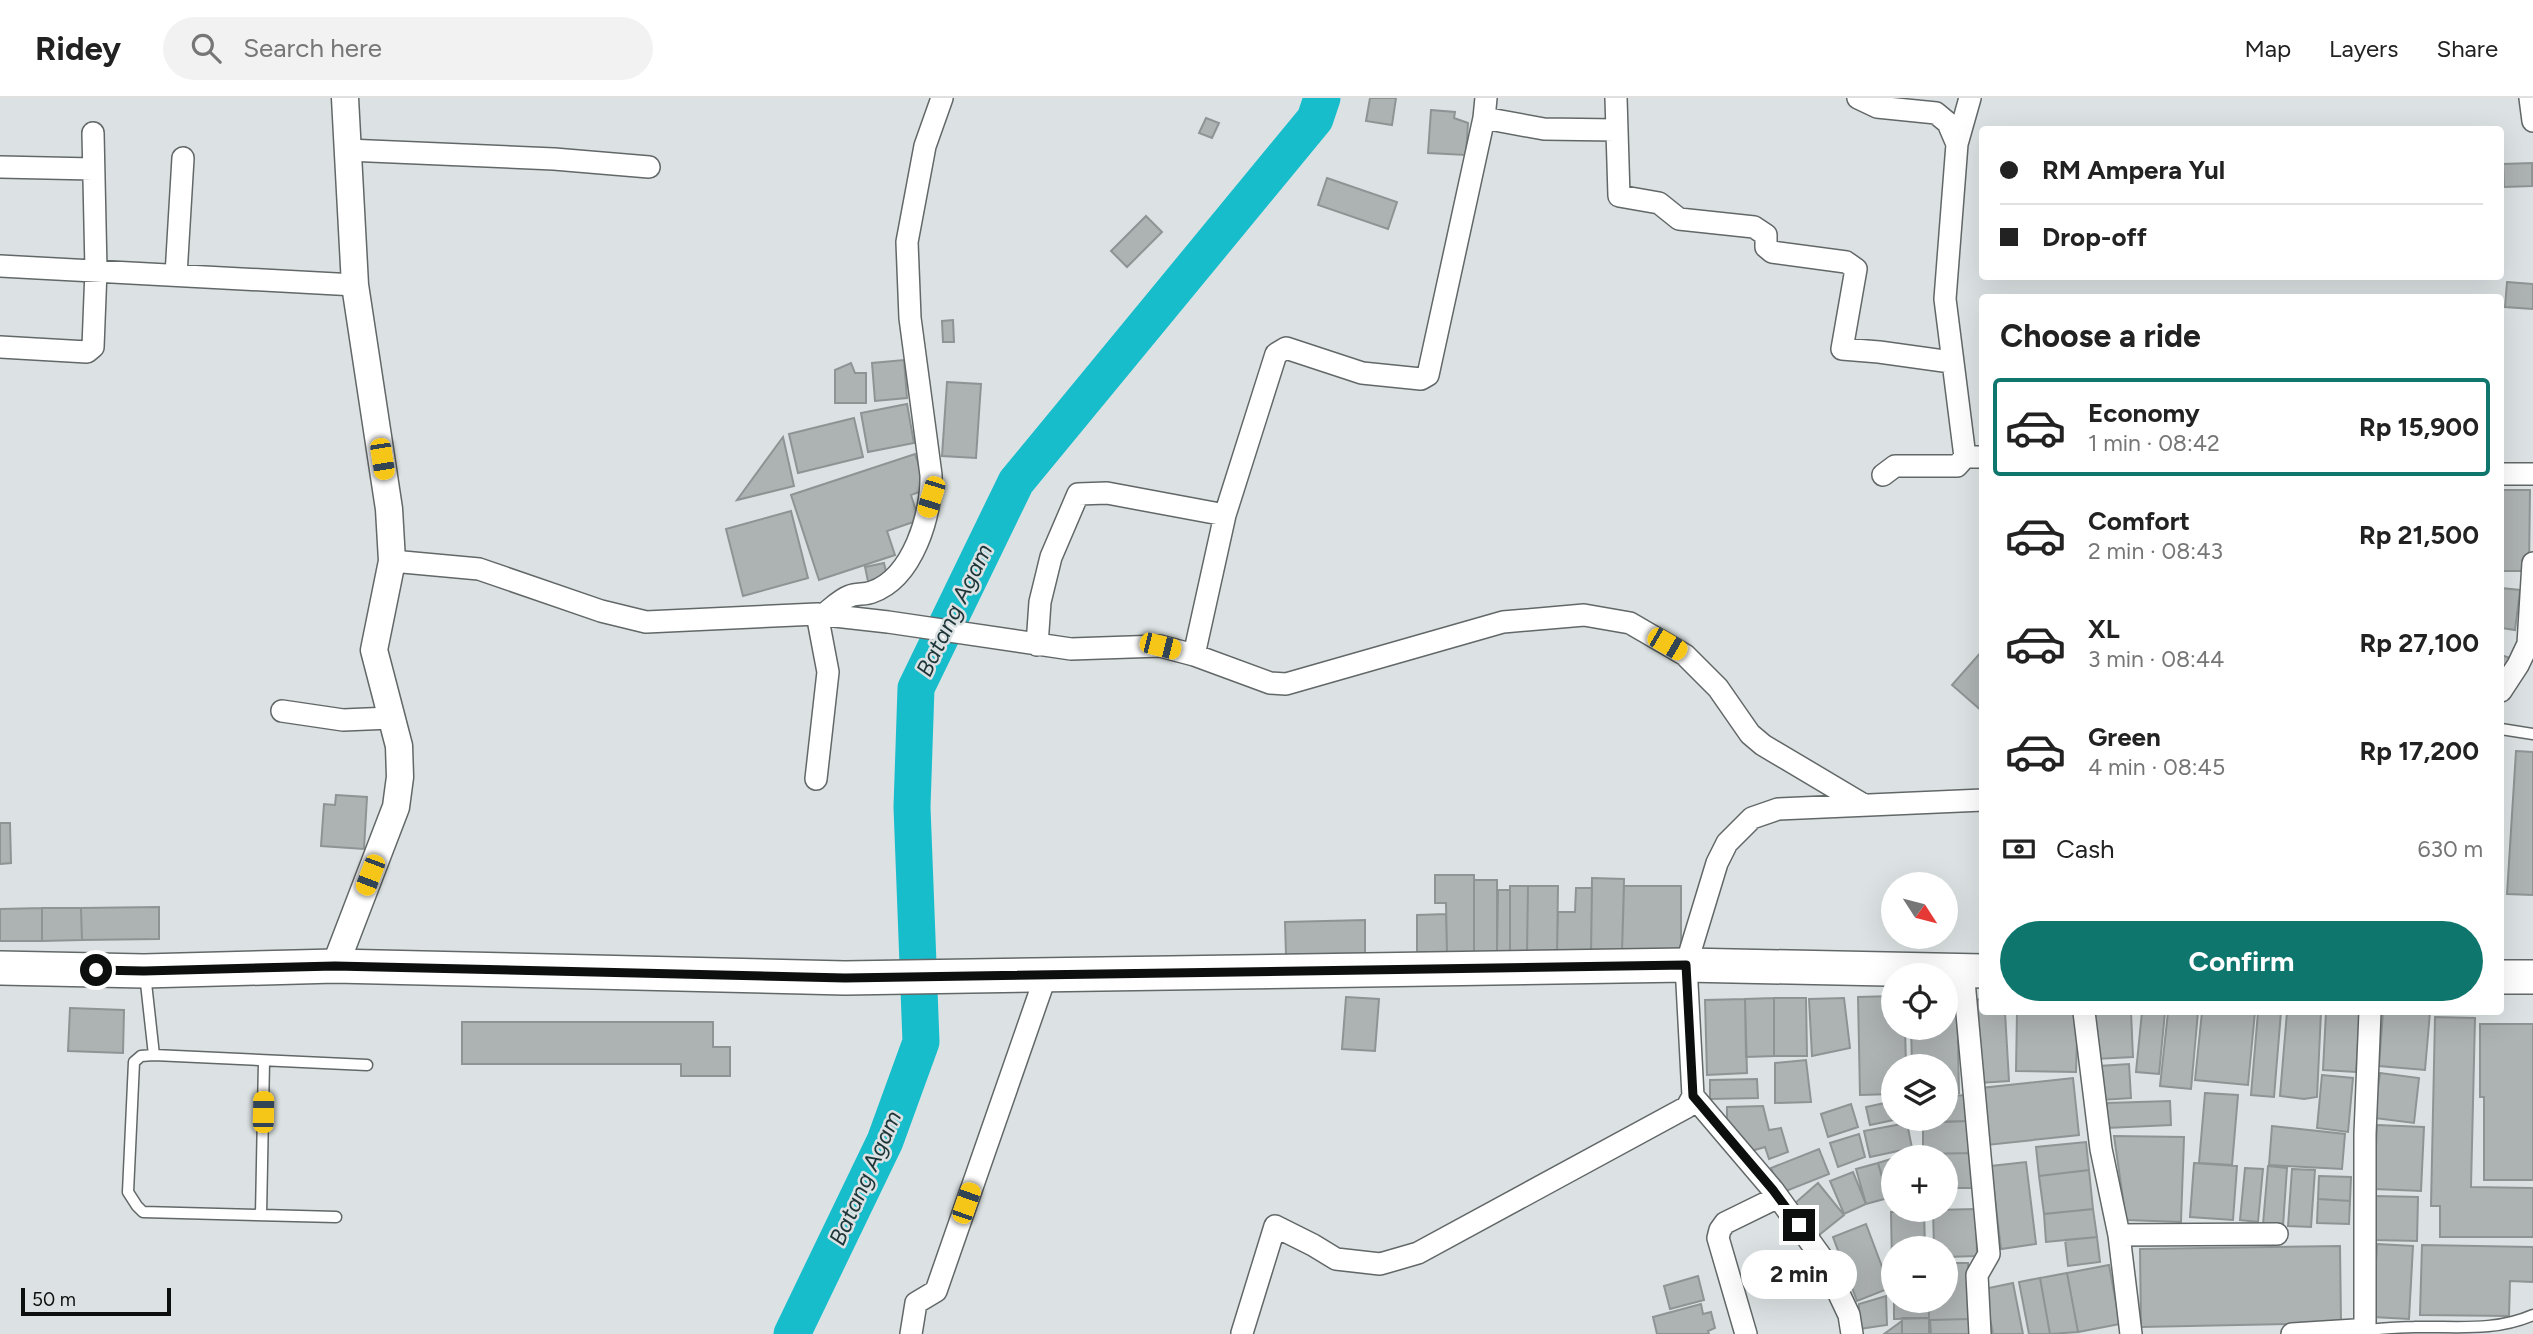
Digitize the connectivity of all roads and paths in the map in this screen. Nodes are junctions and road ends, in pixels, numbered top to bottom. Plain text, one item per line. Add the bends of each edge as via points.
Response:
1 (345, 98) edge
2 (942, 98) edge
3 (1616, 98) edge
4 (1858, 98) edge
5 (1970, 98) edge
6 (2530, 98) edge
7 (1485, 108) edge
8 (2533, 121) edge
9 (1616, 130) junction
10 (93, 133) dead end
11 (1957, 144) junction
12 (347, 150) junction
13 (183, 158) dead end
14 (0, 167) edge
15 (649, 167) dead end
16 (93, 169) junction
17 (0, 266) edge
18 (96, 270) junction
19 (177, 275) junction
20 (355, 285) junction
21 (0, 346) edge
22 (1951, 362) junction
23 (1974, 457) edge
24 (2504, 474) edge
25 (2533, 474) edge
26 (1883, 475) dead end
27 (1225, 515) junction
28 (392, 561) junction
29 (2533, 563) edge
30 (820, 615) junction
31 (2531, 644) edge
32 (1037, 645) junction
33 (1194, 655) junction
34 (2504, 686) edge
35 (282, 711) dead end
36 (391, 718) junction
37 (2504, 729) edge
38 (2533, 734) edge
39 (816, 779) dead end
40 (1979, 800) edge
41 (1864, 805) junction
42 (1686, 965) junction
43 (335, 966) junction
44 (0, 968) edge
45 (144, 971) junction
46 (1973, 971) edge
47 (1046, 975) junction
48 (2504, 976) edge
49 (2533, 977) edge
50 (2084, 1015) edge
51 (2370, 1015) edge
52 (154, 1055) junction
53 (264, 1061) junction
54 (367, 1065) dead end
55 (1693, 1096) junction
56 (1778, 1197) junction
57 (261, 1215) junction
58 (336, 1217) dead end
59 (2277, 1234) dead end
60 (2119, 1235) junction
61 (2533, 1315) edge
62 (2358, 1332) edge
63 (911, 1334) edge
64 (1237, 1334) edge
65 (1746, 1334) edge
66 (1852, 1334) edge
67 (1980, 1334) edge
68 (2131, 1334) edge
69 (2292, 1334) edge

1 - 12 street
2 - 30 street via 925,146 906,242 931,497 914,552 897,576 873,592 849,596
3 - 9 street
4 - 11 street via 1877,107 1936,113 1948,124
5 - 11 street
6 - 8 street
7 - 9 street via 1544,129
7 - 27 street via 1428,375 1421,379 1362,373 1286,348 1276,354
9 - 22 street via 1619,196 1659,203 1678,219 1754,227 1766,235 1766,247 1772,252 1846,261 1856,269 1842,349
10 - 16 street
11 - 22 street via 1945,299
12 - 15 street
12 - 20 street
13 - 19 street
14 - 16 street
16 - 18 street
17 - 18 street
18 - 19 street
18 - 21 street via 95,344 91,350
19 - 20 street
20 - 28 street via 389,509
22 - 23 street
23 - 26 street via 1956,466 1895,466
24 - 25 street
27 - 32 street via 1107,493 1078,494 1051,557 1040,603
27 - 33 street
28 - 30 street via 479,569 646,622
28 - 36 street via 374,650
29 - 31 street
30 - 32 street
30 - 39 street via 828,672
31 - 34 street
32 - 33 street via 1071,649 1160,646
33 - 41 street via 1270,683 1286,684 1503,622 1584,615 1630,623 1685,655 1763,745
35 - 36 street via 343,720
36 - 43 street via 399,746 396,807
37 - 38 lane
40 - 41 street
41 - 42 street via 1778,810 1752,818 1727,843 1717,863
42 - 46 main road
42 - 47 main road
42 - 55 street
43 - 45 main road
43 - 47 main road via 845,978
44 - 45 main road
45 - 52 lane
46 - 67 street via 1989,1254 1977,1275
47 - 63 street via 936,1291 916,1303
48 - 49 main road
50 - 60 street via 2101,1149
51 - 62 street
52 - 53 lane
52 - 57 lane via 134,1062 131,1198 143,1212
53 - 54 lane
53 - 57 lane
55 - 56 street
55 - 64 street via 1687,1107 1402,1259 1380,1264 1336,1259 1275,1226
56 - 65 street via 1725,1223 1718,1238
56 - 66 street via 1831,1272
57 - 58 lane
59 - 60 street
60 - 68 street
61 - 62 lane via 2492,1327
62 - 69 street

